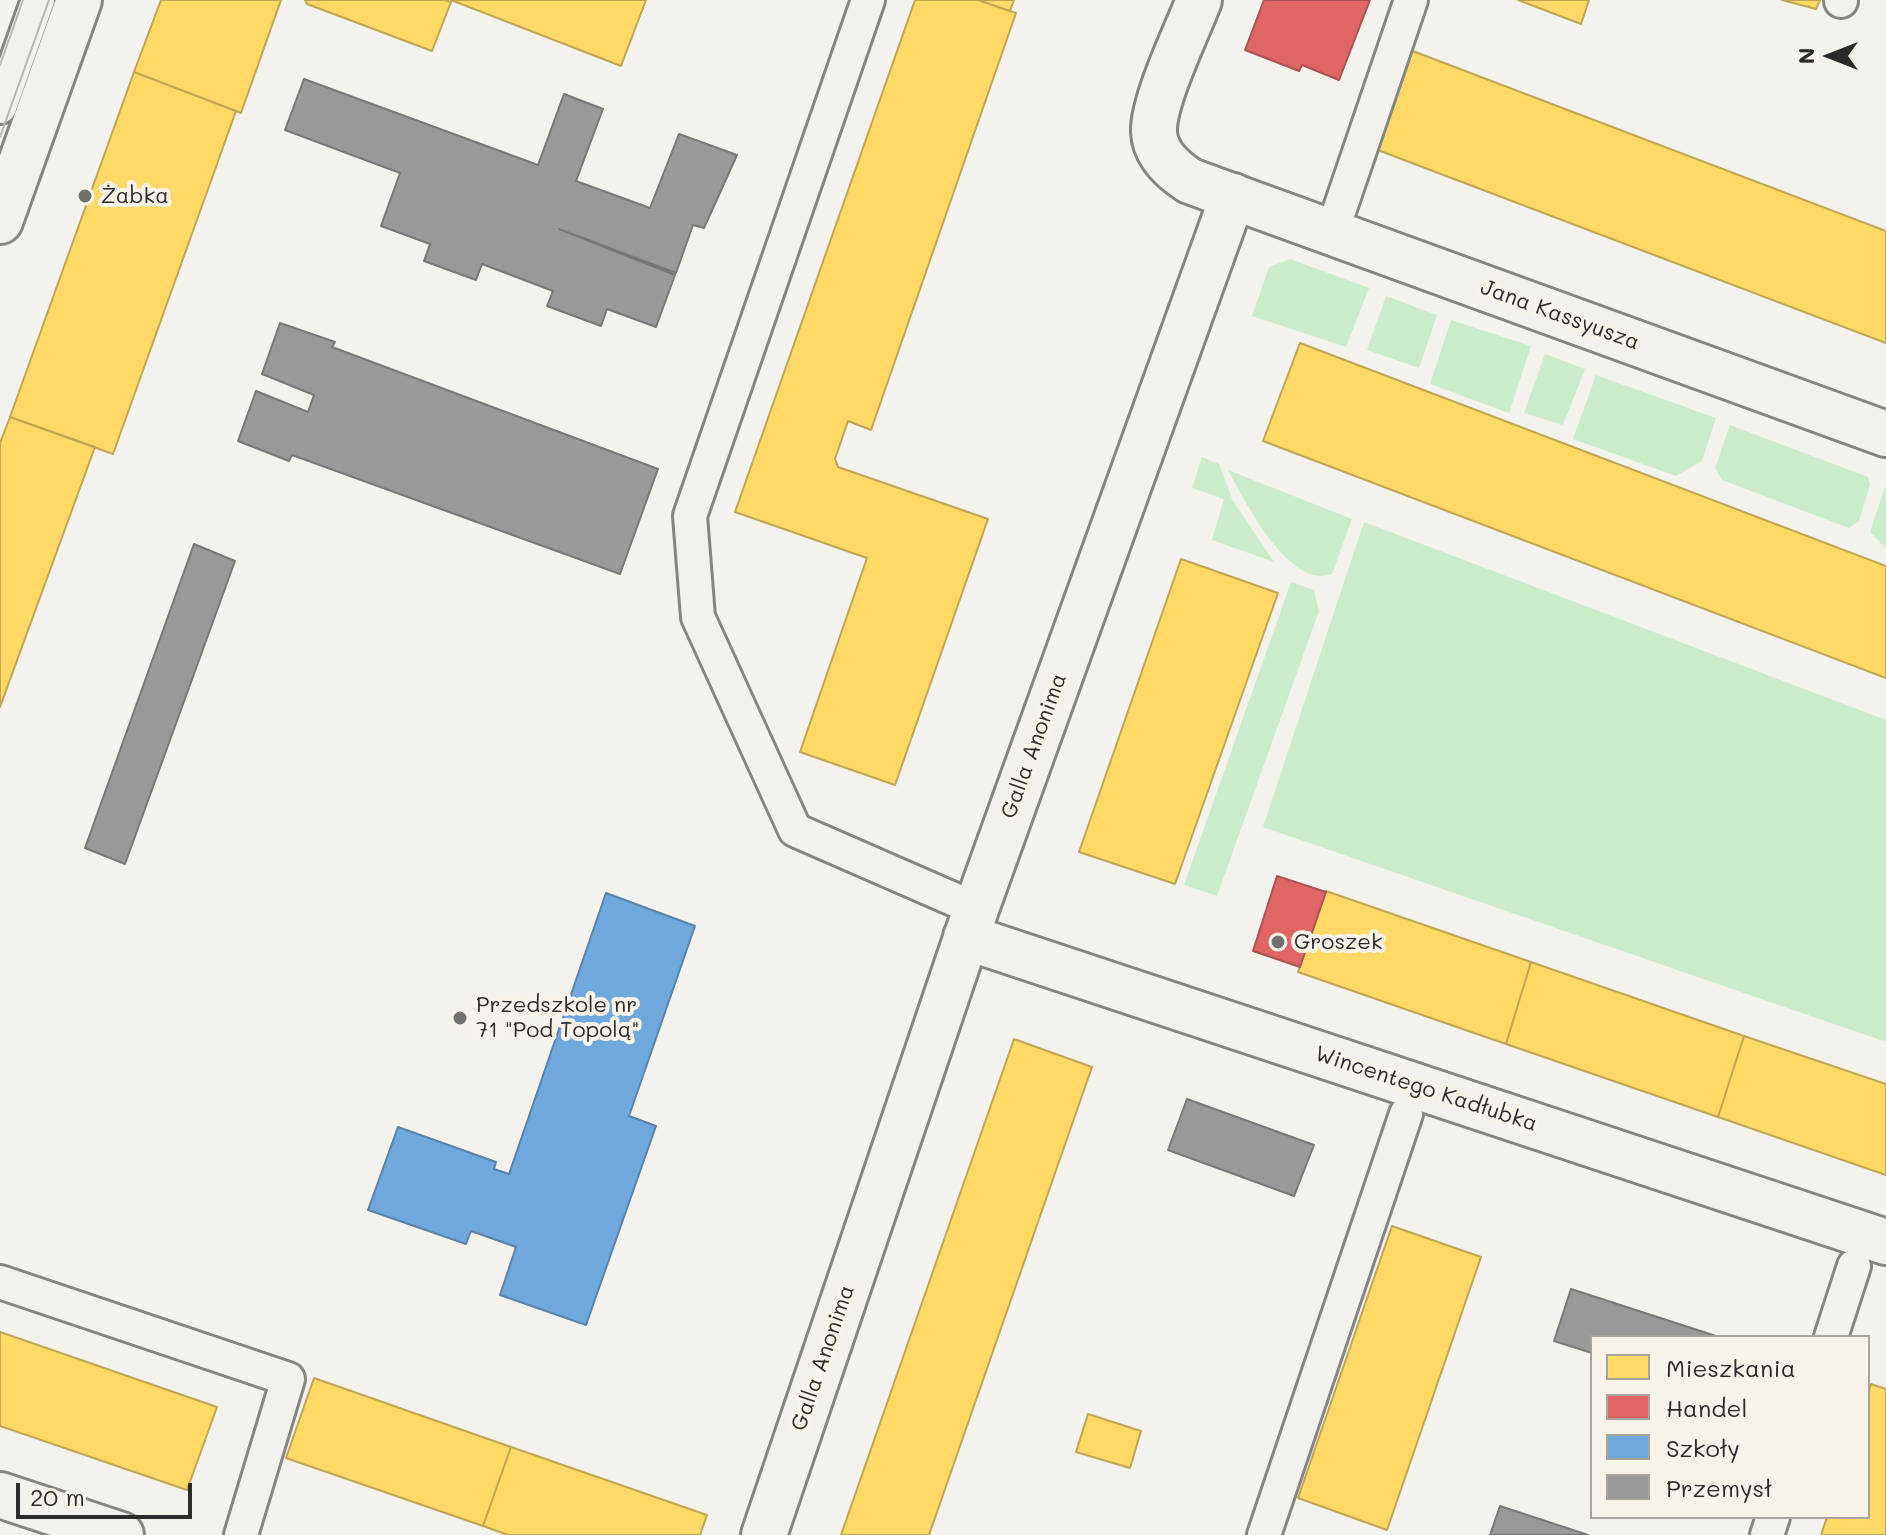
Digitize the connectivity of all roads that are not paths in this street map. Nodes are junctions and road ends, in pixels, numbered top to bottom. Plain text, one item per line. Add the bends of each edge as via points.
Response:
1 (38, 0) edge
2 (79, 0) edge
3 (868, 0) edge
4 (1199, 0) edge
5 (1411, 0) edge
6 (0, 107) edge
7 (1233, 196) junction
8 (0, 221) edge
9 (1332, 232) junction
10 (1886, 434) edge
11 (971, 923) junction
12 (1406, 1114) dead end
13 (1870, 1254) edge
14 (0, 1282) edge
15 (1832, 1335) edge
16 (3, 1504) edge
17 (121, 1535) edge
18 (241, 1535) edge
19 (764, 1535) edge
20 (1264, 1535) edge

1 - 6 lane
2 - 8 street
3 - 11 lane via 690,516 698,617 795,830
4 - 7 street via 1157,111 1154,134 1160,154 1173,170
5 - 9 lane
7 - 9 street, Jana Kassyusza
7 - 11 street, Galla Anonima
9 - 10 street, Jana Kassyusza
11 - 13 street, Wincentego Kadłubka
11 - 19 street, Galla Anonima
12 - 20 lane
13 - 15 lane
14 - 18 lane via 288,1379
16 - 17 street

